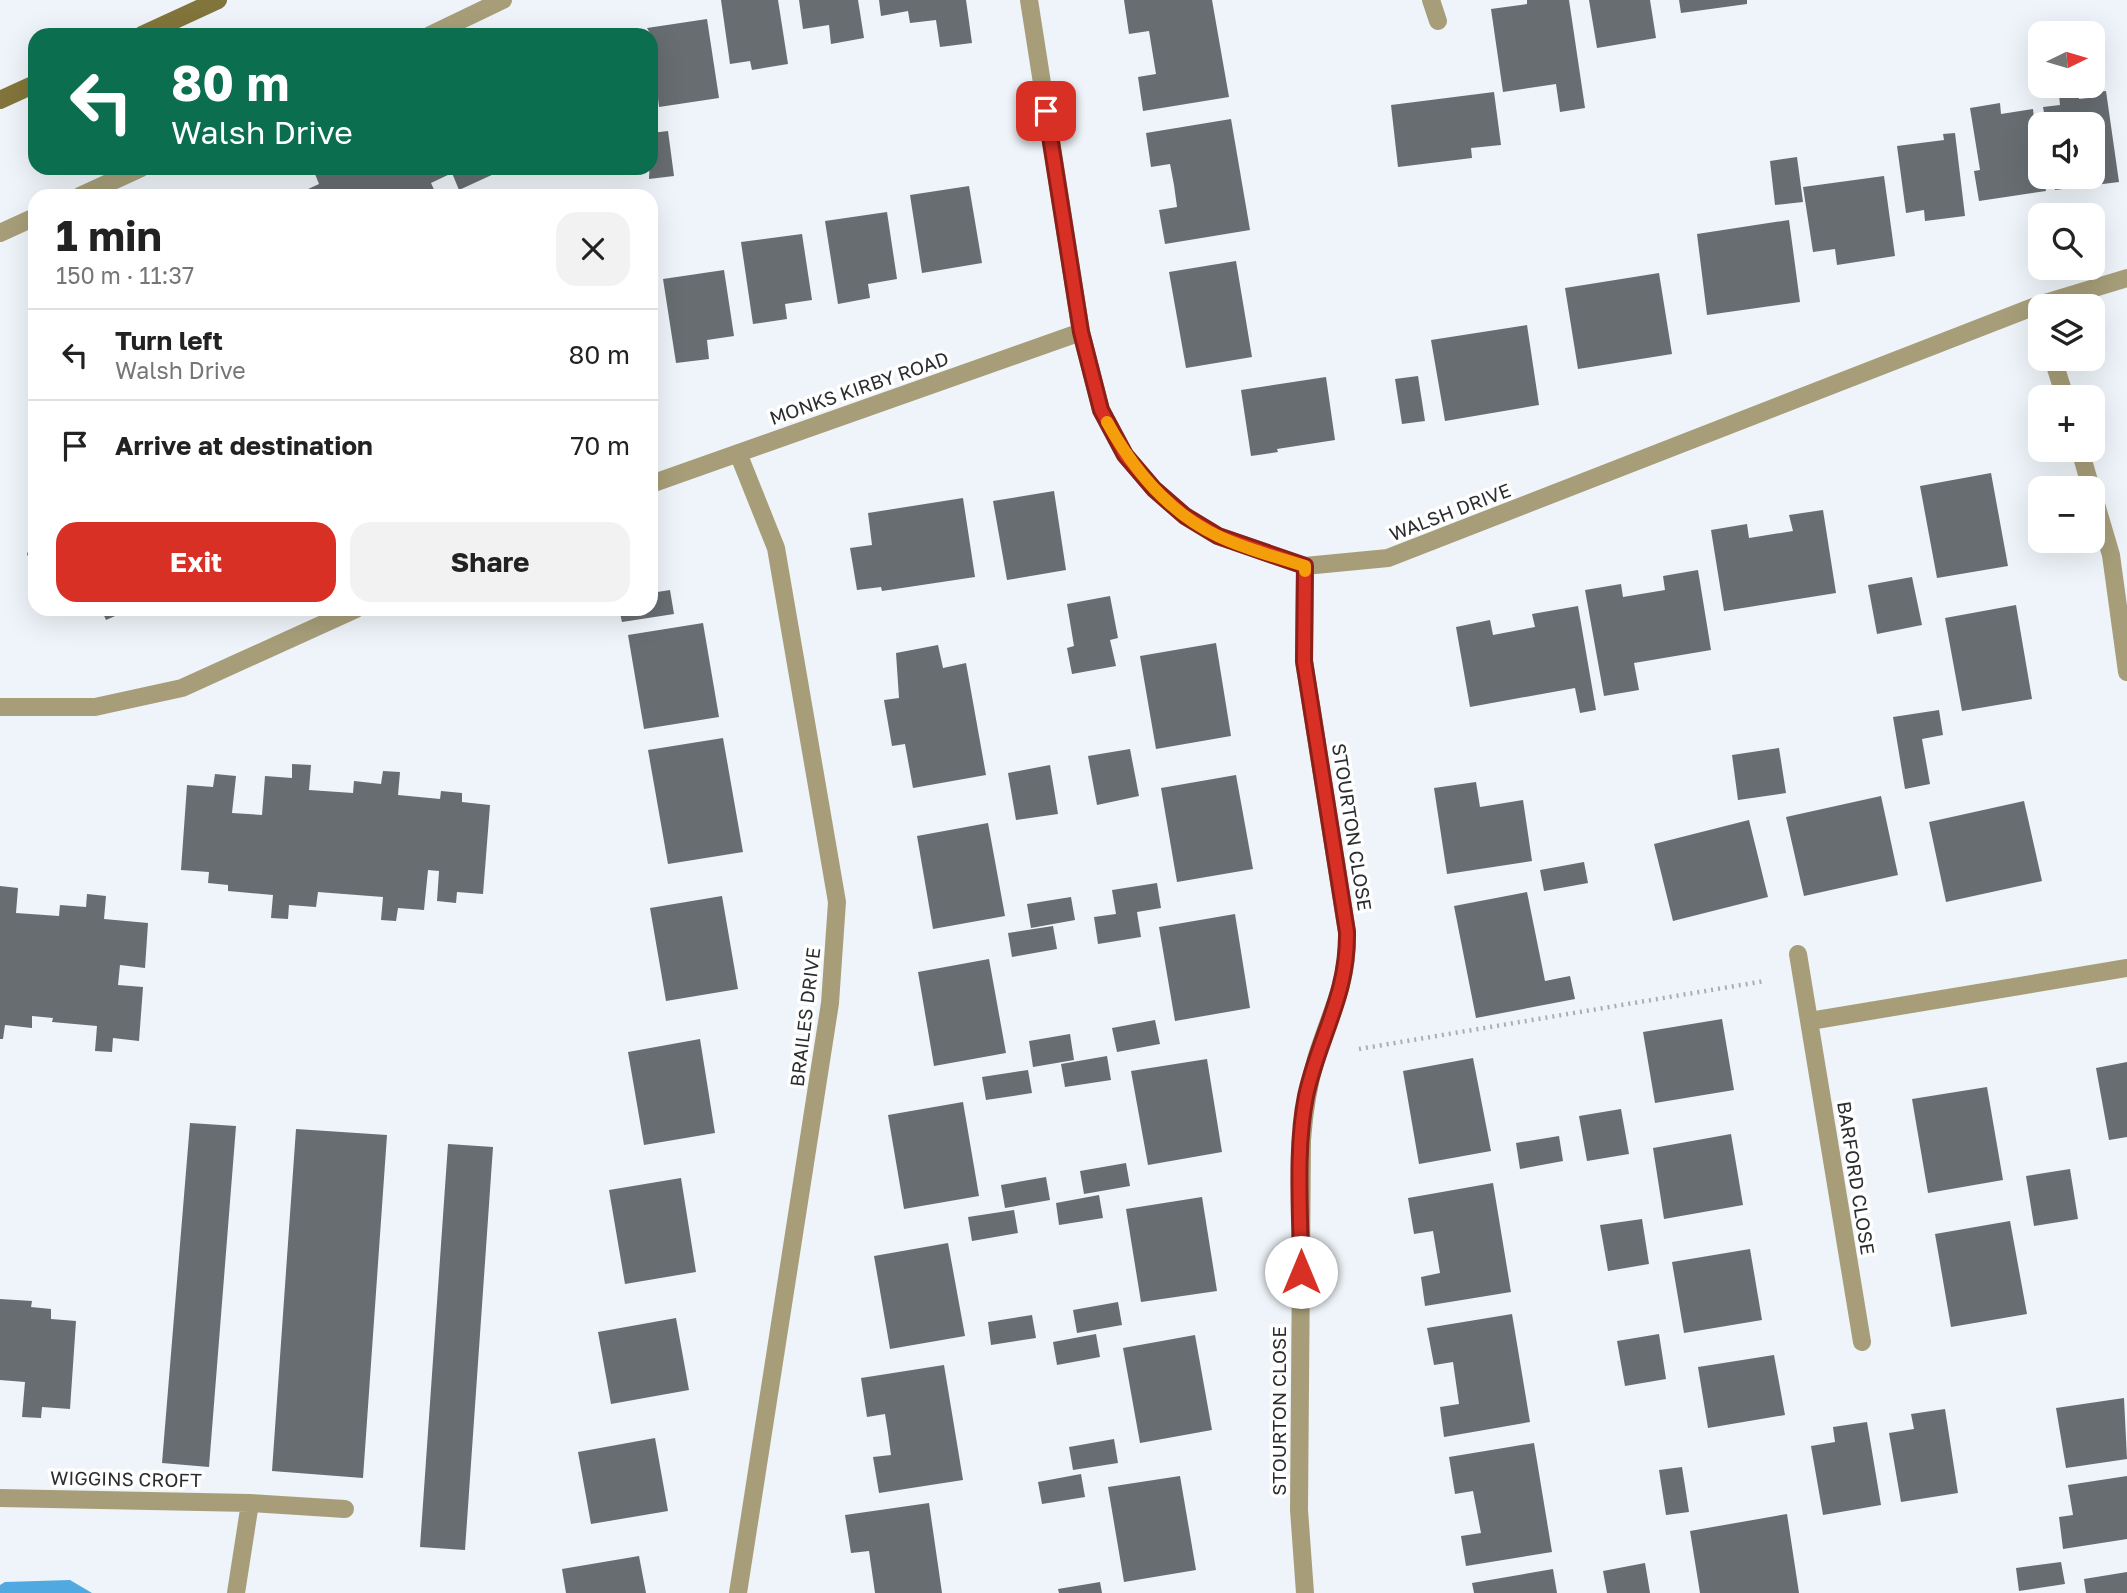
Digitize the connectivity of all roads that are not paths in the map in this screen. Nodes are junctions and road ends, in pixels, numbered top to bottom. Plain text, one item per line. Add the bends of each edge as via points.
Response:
1 (218, 0) edge
2 (503, 0) edge
3 (1029, 0) edge
4 (1431, 0) edge
5 (1438, 21) dead end
6 (157, 28) edge
7 (445, 28) edge
8 (28, 87) edge
9 (0, 100) edge
10 (126, 175) edge
11 (95, 189) edge
12 (28, 220) edge
13 (0, 233) edge
14 (2127, 278) edge
15 (2083, 294) edge
16 (2028, 314) edge
17 (1081, 332) junction
18 (738, 453) junction
19 (658, 482) edge
20 (2105, 535) edge
21 (1305, 566) junction
22 (340, 616) edge
23 (2127, 672) edge
24 (0, 707) edge
25 (1798, 954) dead end
26 (2127, 968) edge
27 (1810, 1021) junction
28 (1862, 1342) dead end
29 (0, 1498) edge
30 (250, 1503) junction
31 (345, 1509) dead end
32 (236, 1593) edge
33 (738, 1593) edge
34 (1305, 1593) edge

1 - 6 main road
2 - 7 street
3 - 17 street, WALSH DRIVE
4 - 5 street
8 - 9 main road
10 - 11 street
12 - 13 street
14 - 15 street, WALSH DRIVE
16 - 21 street, WALSH DRIVE via 1388,558
17 - 18 street, MONKS KIRBY ROAD
17 - 21 street, WALSH DRIVE via 1101,410 1125,455 1154,489 1218,536
18 - 19 street, MONKS KIRBY ROAD
18 - 33 street, BRAILES DRIVE via 776,548 837,902 830,1003
20 - 23 street
21 - 34 street, STOURTON CLOSE via 1304,661 1347,932 1344,983 1317,1056 1302,1140 1299,1510
22 - 24 street via 182,688 95,707
25 - 27 street, BARFORD CLOSE
26 - 27 street
27 - 28 street, BARFORD CLOSE
29 - 30 street, WIGGINS CROFT
30 - 31 street, WIGGINS CROFT
30 - 32 street

